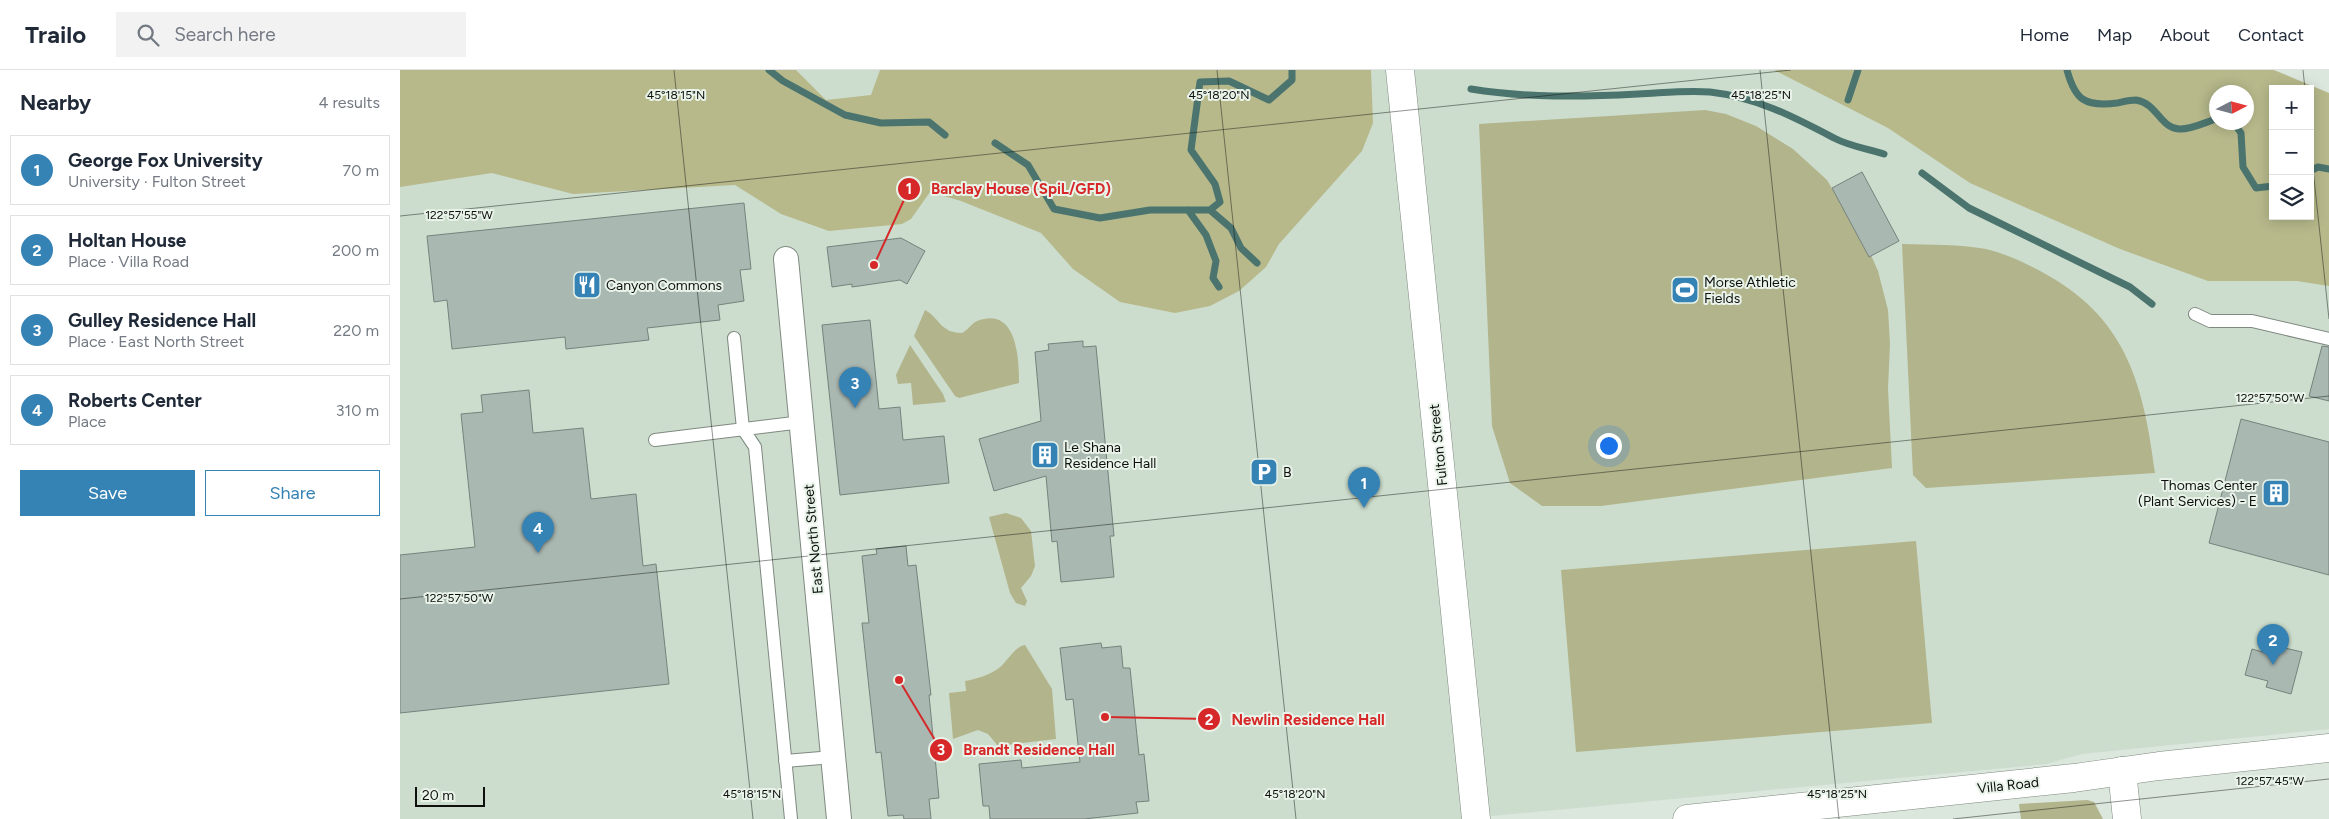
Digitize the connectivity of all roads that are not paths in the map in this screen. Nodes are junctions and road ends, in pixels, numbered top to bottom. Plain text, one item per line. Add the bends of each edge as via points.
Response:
1 (1400, 70) edge
2 (786, 259) dead end
3 (2196, 314) dead end
4 (734, 338) dead end
5 (2329, 339) edge
6 (802, 422) junction
7 (743, 429) junction
8 (655, 440) dead end
9 (2329, 748) edge
10 (834, 757) junction
11 (786, 761) junction
12 (2122, 771) junction
13 (791, 819) edge
14 (839, 819) edge
15 (1476, 819) edge
16 (1687, 819) edge
17 (2127, 819) edge

1 - 15 street, Fulton Street
2 - 6 street, East North Street
3 - 5 lane via 2210,321 2252,321
4 - 7 lane
6 - 7 lane
6 - 10 street, East North Street
7 - 8 lane
7 - 11 lane via 755,447
9 - 12 street, Villa Road
10 - 11 lane
10 - 14 street, East North Street
11 - 13 lane
12 - 16 street, Villa Road
12 - 17 street

